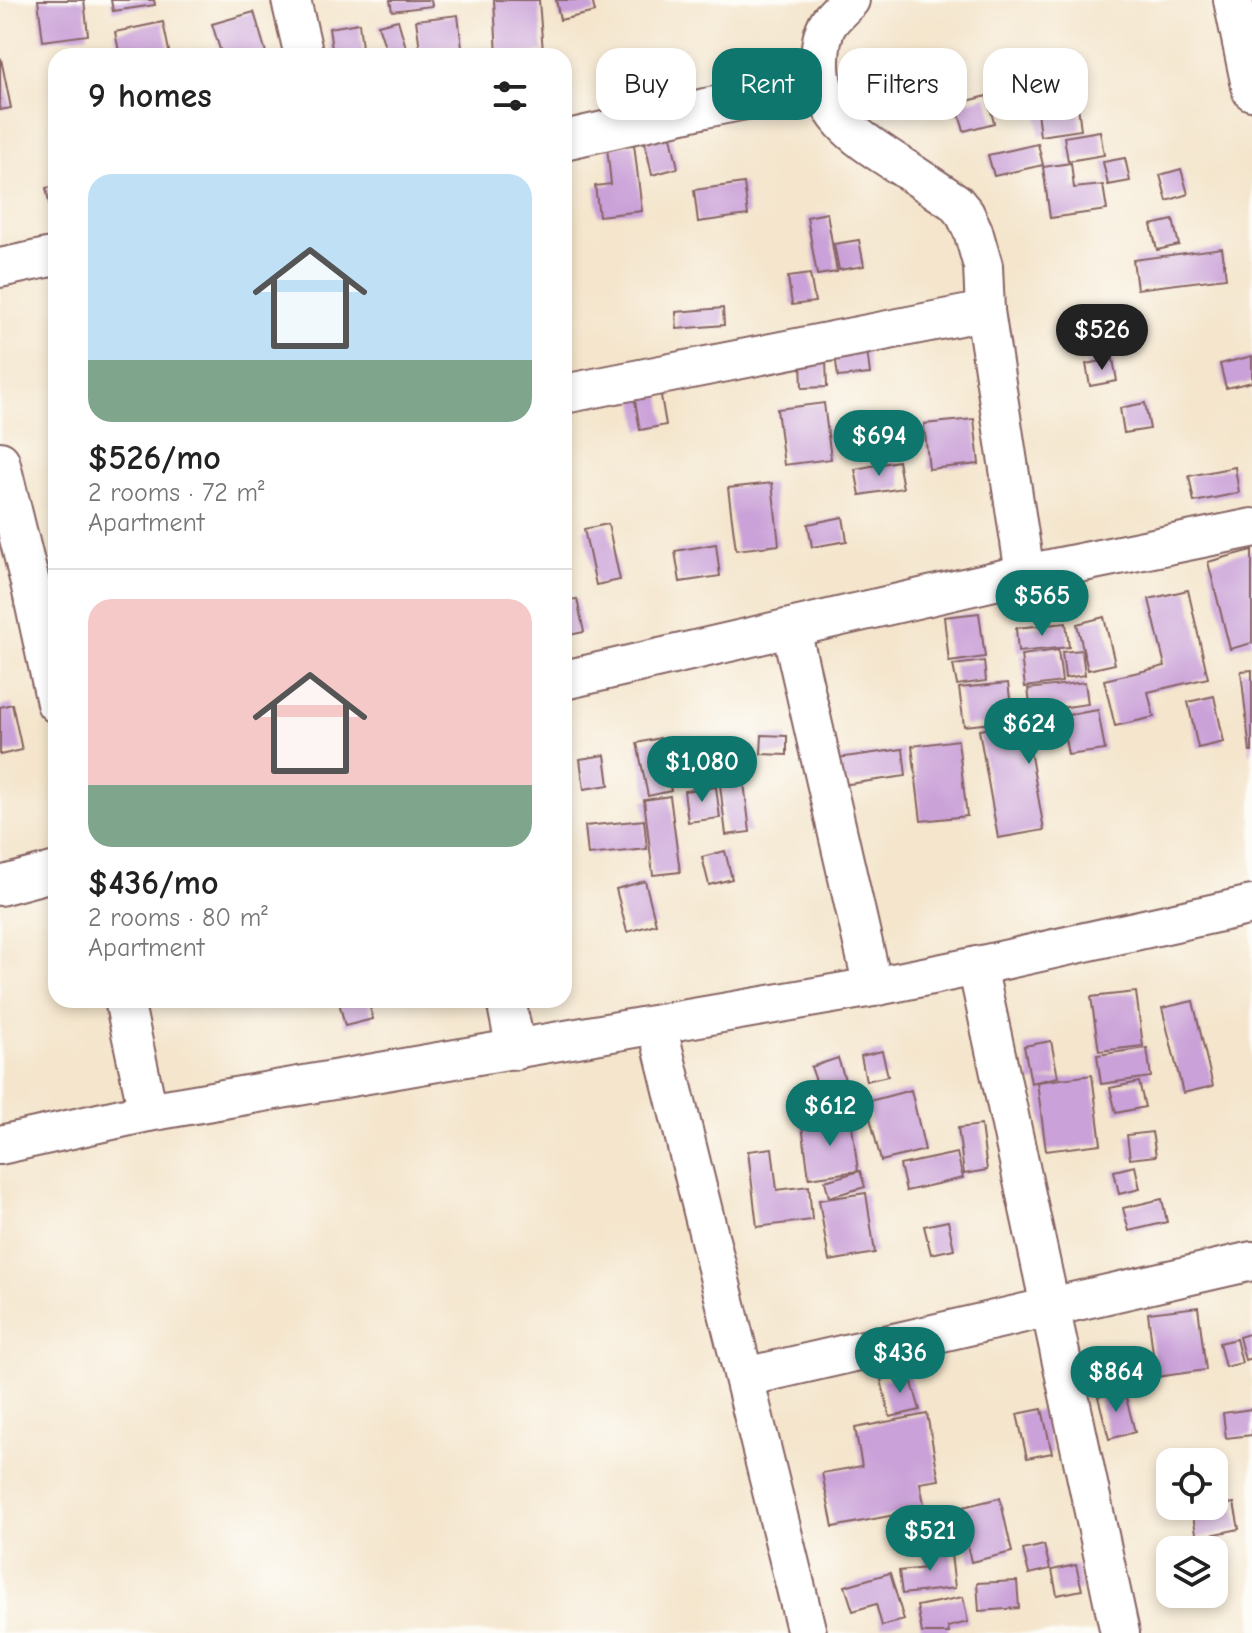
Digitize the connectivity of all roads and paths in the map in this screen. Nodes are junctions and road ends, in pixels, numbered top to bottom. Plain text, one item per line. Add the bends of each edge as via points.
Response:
1 (291, 0) edge
2 (850, 0) edge
3 (1233, 0) edge
4 (302, 48) edge
5 (821, 48) edge
6 (822, 85) edge
7 (1252, 91) edge
8 (712, 107) edge
9 (572, 138) edge
10 (48, 258) edge
11 (0, 268) edge
12 (985, 311) junction
13 (572, 392) edge
14 (0, 461) edge
15 (1252, 528) edge
16 (1025, 574) junction
17 (15, 591) edge
18 (791, 629) junction
19 (572, 678) edge
20 (48, 681) edge
21 (48, 873) edge
22 (0, 886) edge
23 (1252, 905) edge
24 (977, 966) junction
25 (873, 987) junction
26 (126, 1008) edge
27 (508, 1008) edge
28 (657, 1025) junction
29 (516, 1050) junction
30 (148, 1112) junction
31 (0, 1145) edge
32 (1252, 1261) edge
33 (1051, 1308) junction
34 (745, 1377) junction
35 (807, 1633) edge
36 (1120, 1633) edge

1 - 4 street
2 - 5 street via 828,23
3 - 7 street
6 - 12 street via 843,125 965,214 983,266
8 - 9 street
10 - 11 street
12 - 13 street
12 - 16 street
14 - 17 street
15 - 16 street
16 - 18 street
17 - 20 street
18 - 19 street
18 - 25 street
21 - 22 street
23 - 24 street
24 - 25 street
24 - 33 street
25 - 28 street
26 - 30 street
27 - 29 street
28 - 29 street
28 - 34 street
29 - 30 street
30 - 31 street
32 - 33 street
33 - 34 street
33 - 36 street
34 - 35 street

